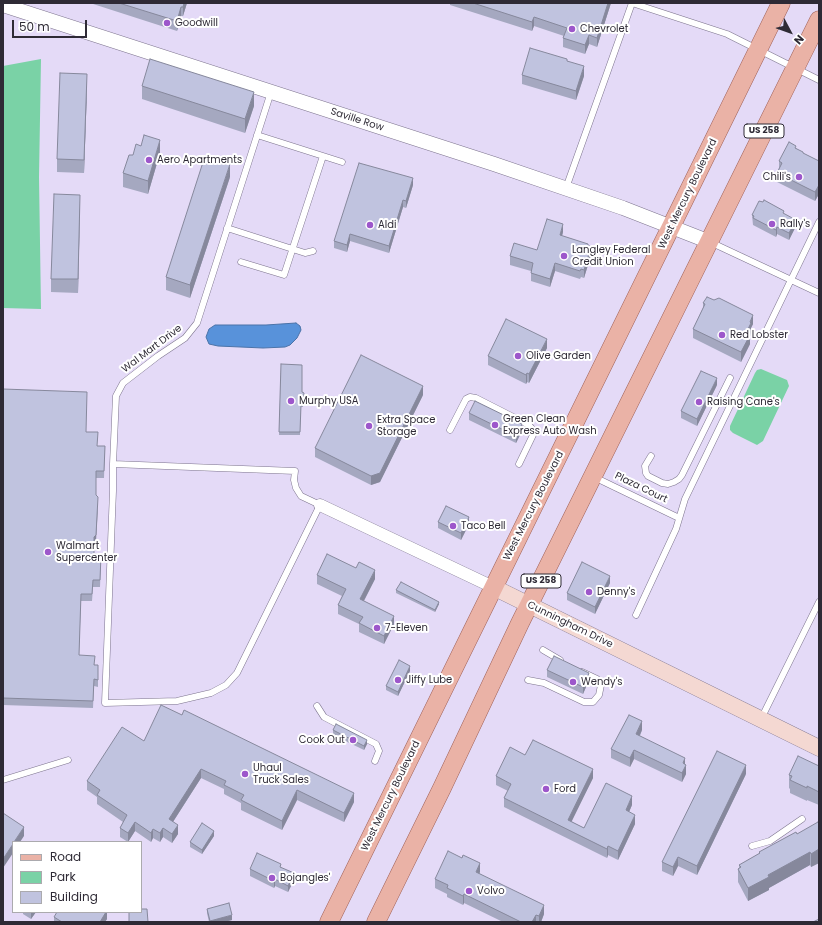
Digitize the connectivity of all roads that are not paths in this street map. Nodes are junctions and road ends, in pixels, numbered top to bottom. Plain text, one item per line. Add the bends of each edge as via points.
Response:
1 (632, 3) edge
2 (781, 3) edge
3 (3, 5) edge
4 (819, 20) edge
5 (759, 49) junction
6 (795, 68) junction
7 (819, 80) edge
8 (271, 92) junction
9 (257, 135) junction
10 (323, 156) junction
11 (342, 162) dead end
12 (565, 189) junction
13 (819, 222) edge
14 (672, 226) junction
15 (227, 228) junction
16 (710, 242) junction
17 (293, 249) junction
18 (313, 251) dead end
19 (241, 262) dead end
20 (791, 279) junction
21 (819, 293) edge
22 (730, 378) dead end
23 (450, 430) dead end
24 (651, 456) dead end
25 (114, 464) junction
26 (519, 464) dead end
27 (593, 477) junction
28 (320, 505) junction
29 (679, 518) junction
30 (493, 587) junction
31 (819, 602) edge
32 (530, 605) junction
33 (636, 615) dead end
34 (543, 650) dead end
35 (528, 680) dead end
36 (318, 706) dead end
37 (761, 719) junction
38 (819, 748) edge
39 (68, 760) dead end
40 (375, 761) dead end
41 (3, 780) edge
42 (802, 819) dead end
43 (752, 846) dead end
44 (329, 922) edge
45 (376, 922) edge

1 - 5 lane via 727,34
1 - 12 lane
2 - 5 main road, West Mercury Boulevard
3 - 8 street, Saville Row
4 - 6 main road, US 258
5 - 6 lane
5 - 14 main road, West Mercury Boulevard
6 - 7 lane
6 - 16 main road, US 258
8 - 9 lane, Wal Mart Drive
8 - 12 street, Saville Row
9 - 10 lane
9 - 15 lane, Wal Mart Drive
10 - 11 lane
10 - 17 lane
12 - 14 street, Saville Row
13 - 20 lane
14 - 16 street, Saville Row
14 - 30 main road, West Mercury Boulevard
15 - 17 lane
15 - 25 lane, Wal Mart Drive via 197,323 185,338 123,383 116,396
16 - 20 lane
16 - 27 main road, US 258
17 - 18 lane via 306,253
17 - 19 lane via 284,275
20 - 21 lane
20 - 29 lane via 685,499
22 - 24 lane via 679,479 662,483 648,476 645,466
23 - 26 lane via 464,402 470,397 476,398 529,425 533,430
25 - 28 lane via 295,471 294,480 301,496
25 - 28 lane, Wal Mart Drive via 105,703 177,701 211,693 226,685 237,673
27 - 29 lane, Plaza Court
27 - 32 main road, US 258
28 - 30 street, Cunningham Drive
29 - 33 lane
30 - 32 main road, Cunningham Drive
30 - 44 main road, West Mercury Boulevard
31 - 37 lane
32 - 37 main road, Cunningham Drive
32 - 45 main road, US 258
34 - 35 lane via 592,676 599,682 601,690 593,702 584,702 544,682
36 - 40 lane via 324,717 376,744 379,751
37 - 38 main road, Cunningham Drive
39 - 41 lane
42 - 43 lane via 770,842

